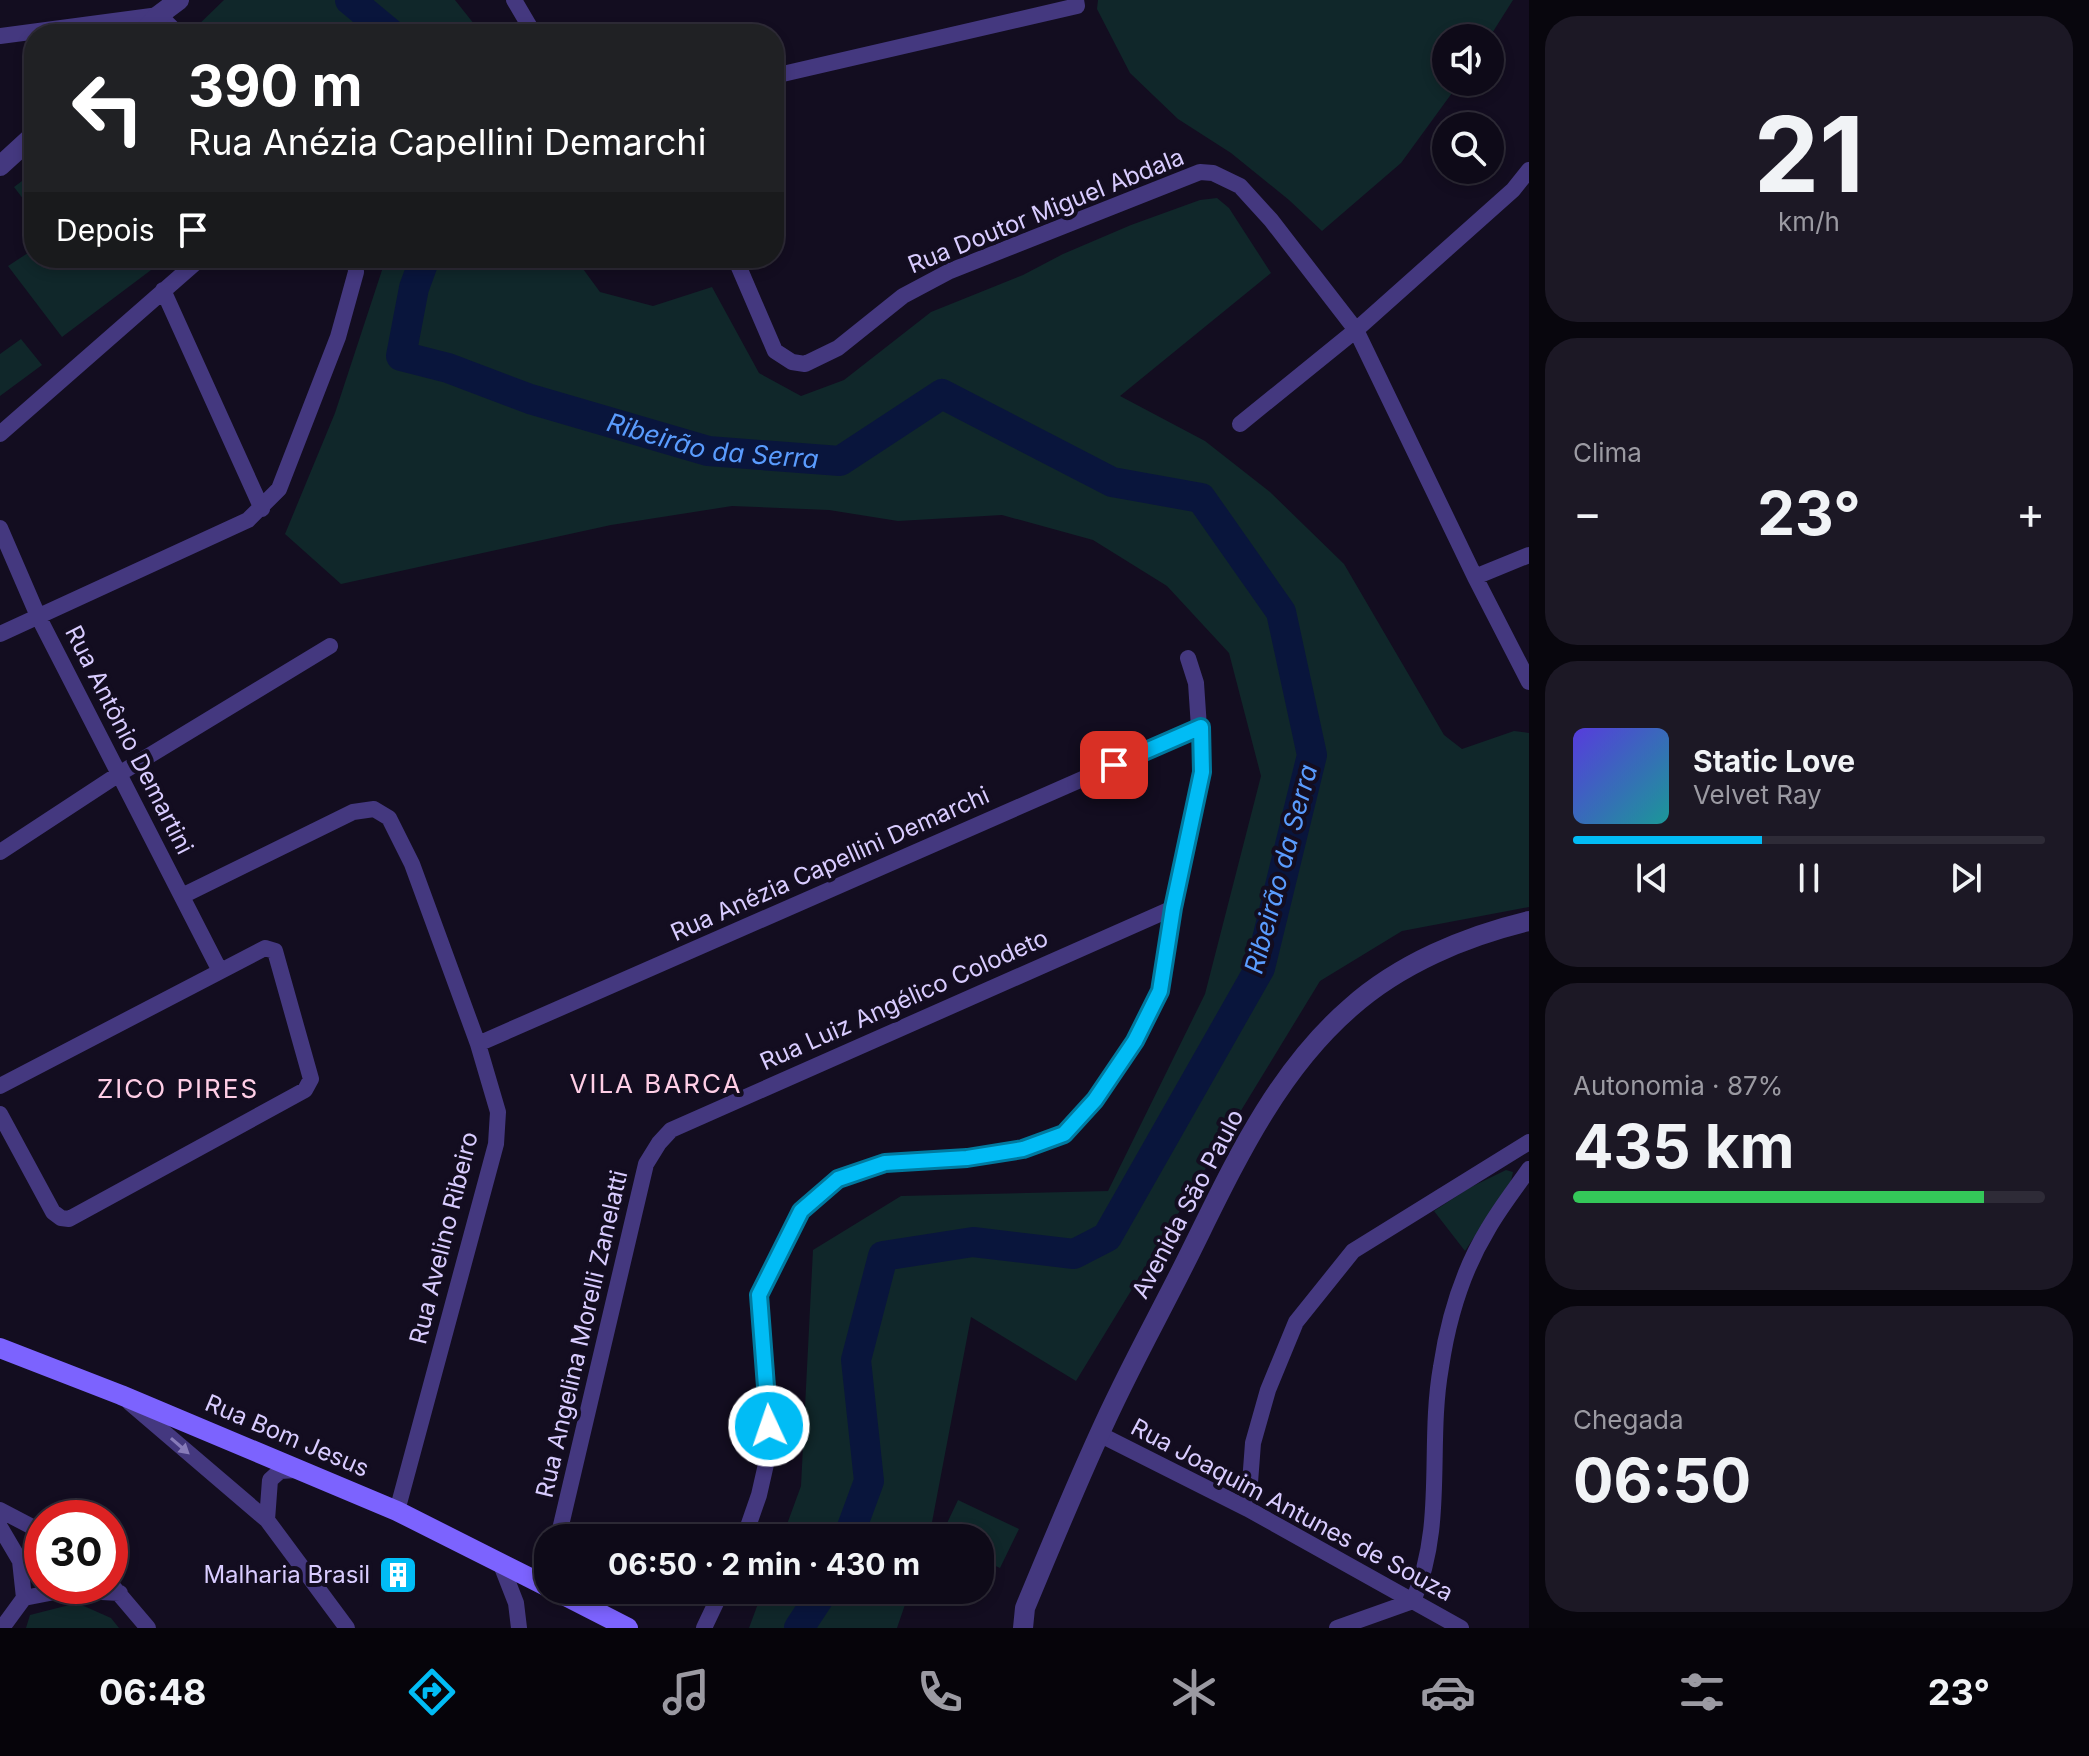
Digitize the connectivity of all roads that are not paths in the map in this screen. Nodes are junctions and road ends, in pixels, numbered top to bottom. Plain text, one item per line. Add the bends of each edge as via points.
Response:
1 (179, 0) edge
2 (514, 0) edge
3 (1076, 3) edge
4 (159, 15) junction
5 (91, 24) edge
6 (150, 24) edge
7 (168, 24) edge
8 (528, 24) edge
9 (24, 33) edge
10 (0, 36) edge
11 (784, 74) edge
12 (24, 144) edge
13 (0, 166) edge
14 (1528, 173) edge
15 (189, 268) edge
16 (356, 268) edge
17 (739, 268) edge
18 (163, 290) junction
19 (1356, 330) junction
20 (1240, 424) dead end
21 (0, 434) edge
22 (262, 509) junction
23 (0, 528) edge
24 (1529, 555) edge
25 (1475, 577) junction
26 (38, 616) junction
27 (0, 634) edge
28 (330, 646) dead end
29 (1188, 658) dead end
30 (1529, 682) edge
31 (1201, 727) junction
32 (119, 774) junction
33 (0, 852) edge
34 (182, 896) junction
35 (1173, 908) junction
36 (1529, 921) edge
37 (220, 971) junction
38 (478, 1044) junction
39 (0, 1086) edge
40 (0, 1114) edge
41 (1529, 1142) edge
42 (659, 1143) joint
43 (1529, 1169) edge
44 (0, 1348) edge
45 (121, 1395) junction
46 (1099, 1434) junction
47 (296, 1470) junction
48 (1248, 1509) junction
49 (0, 1510) edge
50 (397, 1511) junction
51 (267, 1520) junction
52 (24, 1523) edge
53 (561, 1524) edge
54 (749, 1524) edge
55 (0, 1527) edge
56 (500, 1562) junction
57 (534, 1579) edge
58 (24, 1598) joint
59 (1413, 1601) junction
60 (128, 1604) edge
61 (583, 1604) edge
62 (715, 1604) edge
63 (4, 1627) edge
64 (148, 1628) edge
65 (347, 1628) edge
66 (519, 1628) edge
67 (628, 1628) edge
68 (704, 1628) edge
69 (1023, 1628) edge
70 (1337, 1628) edge
71 (1461, 1628) edge

1 - 4 street
2 - 8 street
3 - 11 street
4 - 5 street
4 - 6 street
4 - 7 street
9 - 10 street
12 - 13 street
14 - 19 street
15 - 18 street
16 - 22 street via 338,337 279,489
17 - 19 street, Rua Doutor Miguel Abdala via 775,351 805,364 838,348 903,296 950,271 1200,172 1213,173 1240,186 1271,220
18 - 21 street
18 - 22 street
19 - 20 street
19 - 25 street, Rua Doutor Miguel Abdala
22 - 26 street
23 - 26 street, Rua Antônio Demartini
24 - 25 street
25 - 30 street, Rua Doutor Miguel Abdala
26 - 27 street
26 - 32 street, Rua Antônio Demartini
28 - 32 street
29 - 31 street
31 - 35 street via 1202,772
31 - 38 street, Rua Anézia Capellini Demarchi
32 - 33 street
32 - 34 street, Rua Antônio Demartini
34 - 37 street, Rua Antônio Demartini
34 - 38 street, Rua Avelino Ribeiro via 353,812 374,809 389,818 412,864
35 - 42 street, Rua Luiz Angélico Colodeto via 695,1117
35 - 54 street via 1160,991 1135,1041 1095,1100 1064,1134 1023,1149 885,1163 838,1179 801,1211 759,1295 769,1451
36 - 46 street, Avenida São Paulo via 1413,965 1361,998 1311,1046 1243,1148
37 - 39 street
37 - 40 street via 265,948 275,951 311,1079 305,1090 69,1219 53,1212
38 - 50 street, Rua Avelino Ribeiro via 498,1112 496,1144
41 - 48 street via 1353,1251 1304,1311 1268,1390 1253,1443
42 - 53 street, Rua Angelina Morelli Zanelatti via 646,1164
43 - 59 street via 1486,1231 1457,1296 1440,1368 1434,1528
44 - 45 main road, Rua Bom Jesus
45 - 47 main road, Rua Bom Jesus
45 -> 51 street
46 - 48 street, Rua Joaquim Antunes de Souza
46 - 69 street, Avenida São Paulo via 1025,1608
47 - 50 main road, Rua Bom Jesus
47 - 51 street via 280,1471 270,1480
48 - 59 street, Rua Joaquim Antunes de Souza
49 - 52 street
50 - 56 main road, Rua Bom Jesus
51 - 65 street
55 - 58 street via 20,1561
56 - 57 main road, Rua Bom Jesus
56 - 66 street via 516,1603
58 - 63 street
59 - 70 street
59 - 71 street, Rua Joaquim Antunes de Souza
60 - 64 street
61 - 67 main road, Rua Bom Jesus
62 - 68 street

